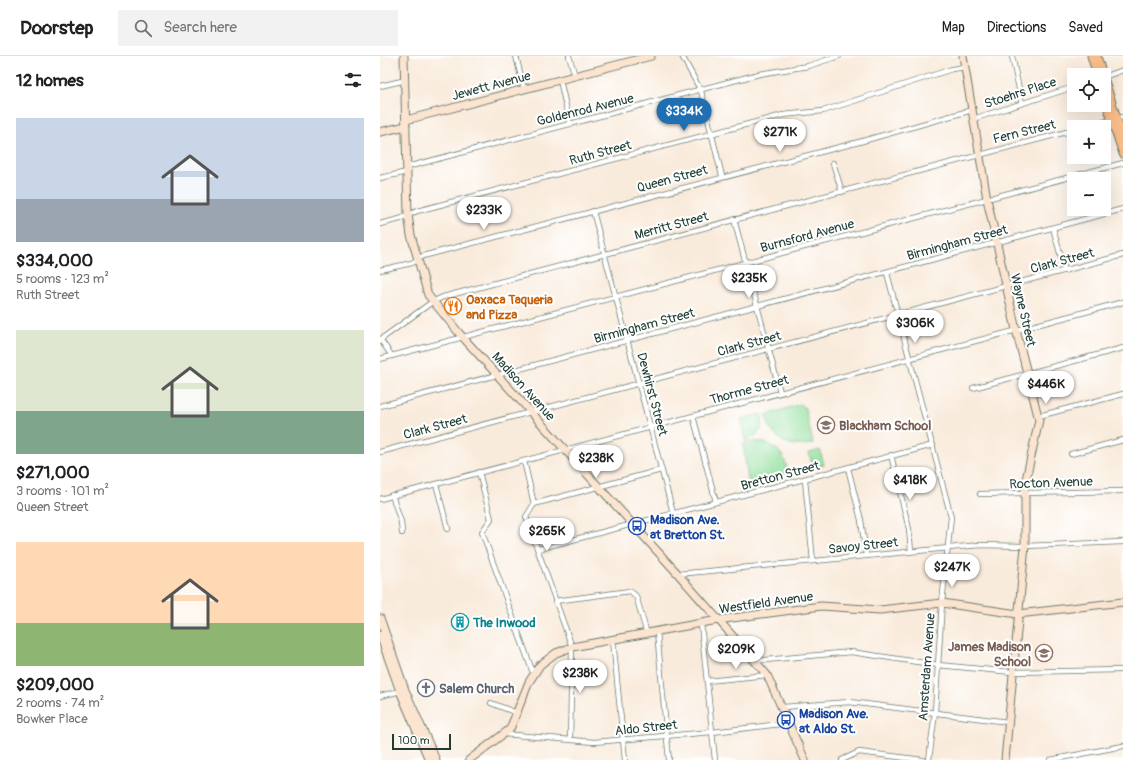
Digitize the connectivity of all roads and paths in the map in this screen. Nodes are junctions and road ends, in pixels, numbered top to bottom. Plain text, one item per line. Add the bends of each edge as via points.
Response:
1 (404, 56) edge
2 (516, 56) edge
3 (569, 56) edge
4 (651, 56) edge
5 (682, 56) edge
6 (838, 56) edge
7 (963, 56) edge
8 (1012, 56) edge
9 (1091, 56) edge
10 (1097, 56) edge
11 (627, 59) edge
12 (965, 67) junction
13 (1095, 68) edge
14 (1101, 68) edge
15 (1123, 70) edge
16 (1111, 74) edge
17 (575, 76) junction
18 (406, 80) junction
19 (560, 80) junction
20 (380, 86) edge
21 (524, 89) junction
22 (1067, 89) edge
23 (700, 91) junction
24 (1111, 100) edge
25 (1022, 103) junction
26 (1111, 109) edge
27 (972, 110) junction
28 (973, 119) junction
29 (1117, 119) edge
30 (406, 123) junction
31 (570, 124) junction
32 (380, 132) edge
33 (1067, 132) edge
34 (711, 133) junction
35 (1123, 137) edge
36 (979, 154) junction
37 (1123, 154) edge
38 (833, 163) dead end
39 (1123, 163) edge
40 (407, 169) junction
41 (722, 176) junction
42 (380, 178) edge
43 (842, 192) junction
44 (987, 199) junction
45 (1123, 209) edge
46 (593, 210) junction
47 (408, 215) junction
48 (734, 219) junction
49 (380, 224) edge
50 (1054, 228) junction
51 (996, 242) junction
52 (605, 254) junction
53 (1123, 255) edge
54 (417, 259) junction
55 (745, 262) junction
56 (380, 270) edge
57 (1065, 270) junction
58 (887, 273) junction
59 (1007, 286) junction
60 (616, 298) junction
61 (432, 302) junction
62 (1123, 302) edge
63 (757, 306) junction
64 (898, 315) junction
65 (1016, 330) junction
66 (464, 338) junction
67 (380, 339) edge
68 (627, 341) junction
69 (1123, 348) edge
70 (769, 350) junction
71 (392, 356) junction
72 (910, 358) junction
73 (380, 359) edge
74 (1027, 372) junction
75 (498, 375) junction
76 (639, 384) junction
77 (973, 388) dead end
78 (780, 392) junction
79 (1123, 394) edge
80 (380, 406) edge
81 (531, 412) junction
82 (693, 416) junction
83 (1039, 416) junction
84 (650, 427) junction
85 (1123, 440) edge
86 (933, 445) junction
87 (565, 449) junction
88 (380, 452) edge
89 (1071, 454) dead end
90 (890, 455) junction
91 (524, 461) junction
92 (848, 468) junction
93 (661, 470) junction
94 (479, 472) junction
95 (805, 480) junction
96 (436, 484) junction
97 (598, 487) junction
98 (1123, 491) edge
99 (980, 494) dead end
100 (1024, 494) junction
101 (392, 496) junction
102 (380, 499) edge
103 (716, 502) junction
104 (534, 504) junction
105 (673, 513) junction
106 (632, 524) junction
107 (448, 529) dead end
108 (402, 532) dead end
109 (1123, 542) edge
110 (1025, 546) junction
111 (948, 547) junction
112 (538, 549) junction
113 (911, 551) junction
114 (866, 555) junction
115 (813, 561) junction
116 (678, 574) junction
117 (555, 601) junction
118 (1123, 602) edge
119 (942, 603) junction
120 (1018, 614) junction
121 (380, 618) edge
122 (718, 620) junction
123 (701, 624) junction
124 (657, 632) junction
125 (647, 634) junction
126 (380, 635) edge
127 (613, 640) junction
128 (572, 647) junction
129 (754, 660) junction
130 (938, 665) junction
131 (1123, 670) edge
132 (1012, 672) junction
133 (533, 673) junction
134 (767, 675) junction
135 (707, 681) junction
136 (402, 690) junction
137 (380, 696) edge
138 (491, 703) dead end
139 (783, 707) junction
140 (935, 712) junction
141 (517, 713) junction
142 (1008, 722) junction
143 (790, 723) junction
144 (712, 732) junction
145 (504, 734) junction
146 (666, 735) junction
147 (570, 739) junction
148 (622, 741) junction
149 (1123, 746) edge
150 (432, 760) edge
151 (469, 760) edge
152 (625, 760) edge
153 (669, 760) edge
154 (715, 760) edge
155 (805, 760) edge
156 (842, 760) edge
157 (923, 760) edge
158 (929, 760) edge
159 (1005, 760) edge
160 (1050, 760) edge

1 - 18 street, Madison Avenue
2 - 21 street
3 - 17 street
4 - 11 street, Jewett Avenue
5 - 23 street
6 - 23 street, Goldenrod Avenue via 808,66 759,74
7 - 12 street, Wayne Street
8 - 25 street
9 - 13 main road
10 - 14 main road
11 - 17 street, Jewett Avenue
12 - 27 street, Wayne Street
12 - 34 street, Ruth Street via 952,69 823,112 783,115
15 - 16 street
17 - 19 street, Jewett Avenue
18 - 20 street
18 - 30 street, Madison Avenue
19 - 21 street, Jewett Avenue
19 - 31 street
21 - 30 street, Jewett Avenue
22 - 25 street, Stoehrs Place
23 - 31 street, Goldenrod Avenue
23 - 34 street
24 - 29 main road
25 - 28 street, Stoehrs Place
26 - 29 main road
27 - 28 street, Wayne Street
27 - 41 street, Queen Street via 859,142
28 - 36 street, Wayne Street
29 - 35 main road
29 - 37 main road
30 - 32 street, Jewett Avenue
30 - 40 street, Madison Avenue
31 - 40 street, Goldenrod Avenue
33 - 36 street, Fern Street
34 - 41 street
34 - 47 street, Ruth Street
36 - 43 street, Merritt Street
36 - 44 street, Wayne Street
38 - 43 street
39 - 44 street, Burnsford Avenue
40 - 42 street, Goldenrod Avenue
40 - 47 street, Madison Avenue
41 - 46 street, Queen Street
43 - 48 street, Merritt Street
44 - 51 street, Wayne Street
44 - 55 street, Burnsford Avenue
45 - 50 street, Birmingham Street
46 - 52 street, Dewhirst Street
46 - 54 street, Queen Street
47 - 49 street, Ruth Street
47 - 54 street, Madison Avenue
48 - 52 street, Merritt Street
48 - 55 street
50 - 51 street, Birmingham Street
50 - 57 street
51 - 58 street, Birmingham Street
51 - 59 street, Wayne Street
52 - 60 street, Dewhirst Street
52 - 61 street, Merritt Street
53 - 57 street, Clark Street
54 - 56 street, Queen Street
54 - 61 street, Madison Avenue via 426,292
55 - 60 street, Burnsford Avenue
55 - 63 street
57 - 59 street, Clark Street
58 - 63 street, Birmingham Street
58 - 64 street, Amsterdam Avenue
59 - 64 street, Clark Street
59 - 65 street, Wayne Street
60 - 66 street, Burnsford Avenue
60 - 68 street, Dewhirst Street
61 - 66 street, Madison Avenue
61 - 67 street, Merritt Street
62 - 65 street, Thorme Street
63 - 68 street, Birmingham Street
63 - 70 street
64 - 70 street, Clark Street
64 - 72 street, Amsterdam Avenue
65 - 72 street, Thorme Street
65 - 74 street, Wayne Street
66 - 71 street, Burnsford Avenue
66 - 75 street, Madison Avenue
67 - 71 street
68 - 75 street, Birmingham Street
68 - 76 street, Dewhirst Street
69 - 74 street
70 - 76 street, Clark Street
70 - 78 street
71 - 73 street, Burnsford Avenue
72 - 78 street, Thorme Street
72 - 86 street, Amsterdam Avenue
74 - 77 street
74 - 83 street, Wayne Street
75 - 80 street, Birmingham Street
75 - 81 street, Madison Avenue
76 - 81 street, Clark Street
76 - 84 street, Dewhirst Street
78 - 82 street, Thorme Street
79 - 83 street
81 - 87 street, Madison Avenue
81 - 88 street, Clark Street
82 - 84 street, Thorme Street
82 - 103 street
83 - 100 street, Wayne Street
84 - 87 street, Thorme Street
84 - 93 street, Dewhirst Street
85 - 89 street
86 - 90 street, Bretton Street
86 - 111 street, Amsterdam Avenue via 951,516
87 - 91 street, Thorme Street
87 - 97 street, Madison Avenue
90 - 92 street, Bretton Street
90 - 113 street via 909,529
91 - 94 street, Thorme Street
91 - 104 street
92 - 95 street, Bretton Street
92 - 114 street via 862,520
93 - 97 street
93 - 105 street, Dewhirst Street
94 - 96 street, Thorme Street
94 - 133 street via 491,519 482,532
95 - 103 street, Bretton Street
95 - 115 street
96 - 101 street, Thorme Street
96 - 107 street
97 - 104 street
97 - 106 street, Madison Avenue
98 - 100 street, Rocton Avenue
99 - 100 street, Rocton Avenue
100 - 110 street, Wayne Street
101 - 102 street, Thorme Street
101 - 108 street
103 - 105 street, Bretton Street
104 - 112 street via 526,517
105 - 106 street, Bretton Street
106 - 112 street, Bretton Street
106 - 116 street, Madison Avenue
109 - 110 street, Savoy Street
110 - 111 street, Savoy Street
110 - 120 street, Wayne Street
111 - 113 street, Savoy Street
111 - 119 street, Amsterdam Avenue
112 - 117 street
113 - 114 street, Savoy Street
114 - 115 street, Savoy Street
115 - 116 street, Savoy Street
116 - 122 street, Madison Avenue
117 - 125 street via 630,591 636,596
117 - 128 street
118 - 120 street, Westfield Avenue
119 - 120 street, Westfield Avenue
119 - 122 street, Westfield Avenue via 880,610 821,606
119 - 130 street, Amsterdam Avenue
120 - 132 street, Wayne Street
121 - 136 street
122 - 123 street, Westfield Avenue
122 - 129 street, Madison Avenue
123 - 124 street, Westfield Avenue
123 - 135 street
124 - 125 street, Westfield Avenue
124 - 146 street
125 - 127 street, Westfield Avenue
126 - 136 street
127 - 128 street, Westfield Avenue
127 - 148 street
128 - 133 street, Westfield Avenue via 549,657
128 - 147 street
129 - 130 street via 851,652
129 - 134 street, Madison Avenue
130 - 132 street
130 - 140 street, Amsterdam Avenue
131 - 132 street
132 - 142 street, Wayne Street
133 - 141 street, Westfield Avenue
134 - 135 street
134 - 139 street, Madison Avenue
135 - 144 street
136 - 137 street
136 - 150 street
138 - 141 street
139 - 140 street via 850,702
139 - 143 street, Madison Avenue
140 - 142 street
140 - 158 street, Amsterdam Avenue
141 - 145 street, Westfield Avenue via 510,729
142 - 159 street, Wayne Street
143 - 144 street, Aldo Street
143 - 155 street, Madison Avenue
144 - 146 street, Aldo Street
144 - 154 street
145 - 147 street, Aldo Street
145 - 151 street, Westfield Avenue
146 - 148 street, Aldo Street
146 - 153 street
147 - 148 street, Aldo Street via 594,742
148 - 152 street
149 - 160 street
156 - 157 street via 859,752

